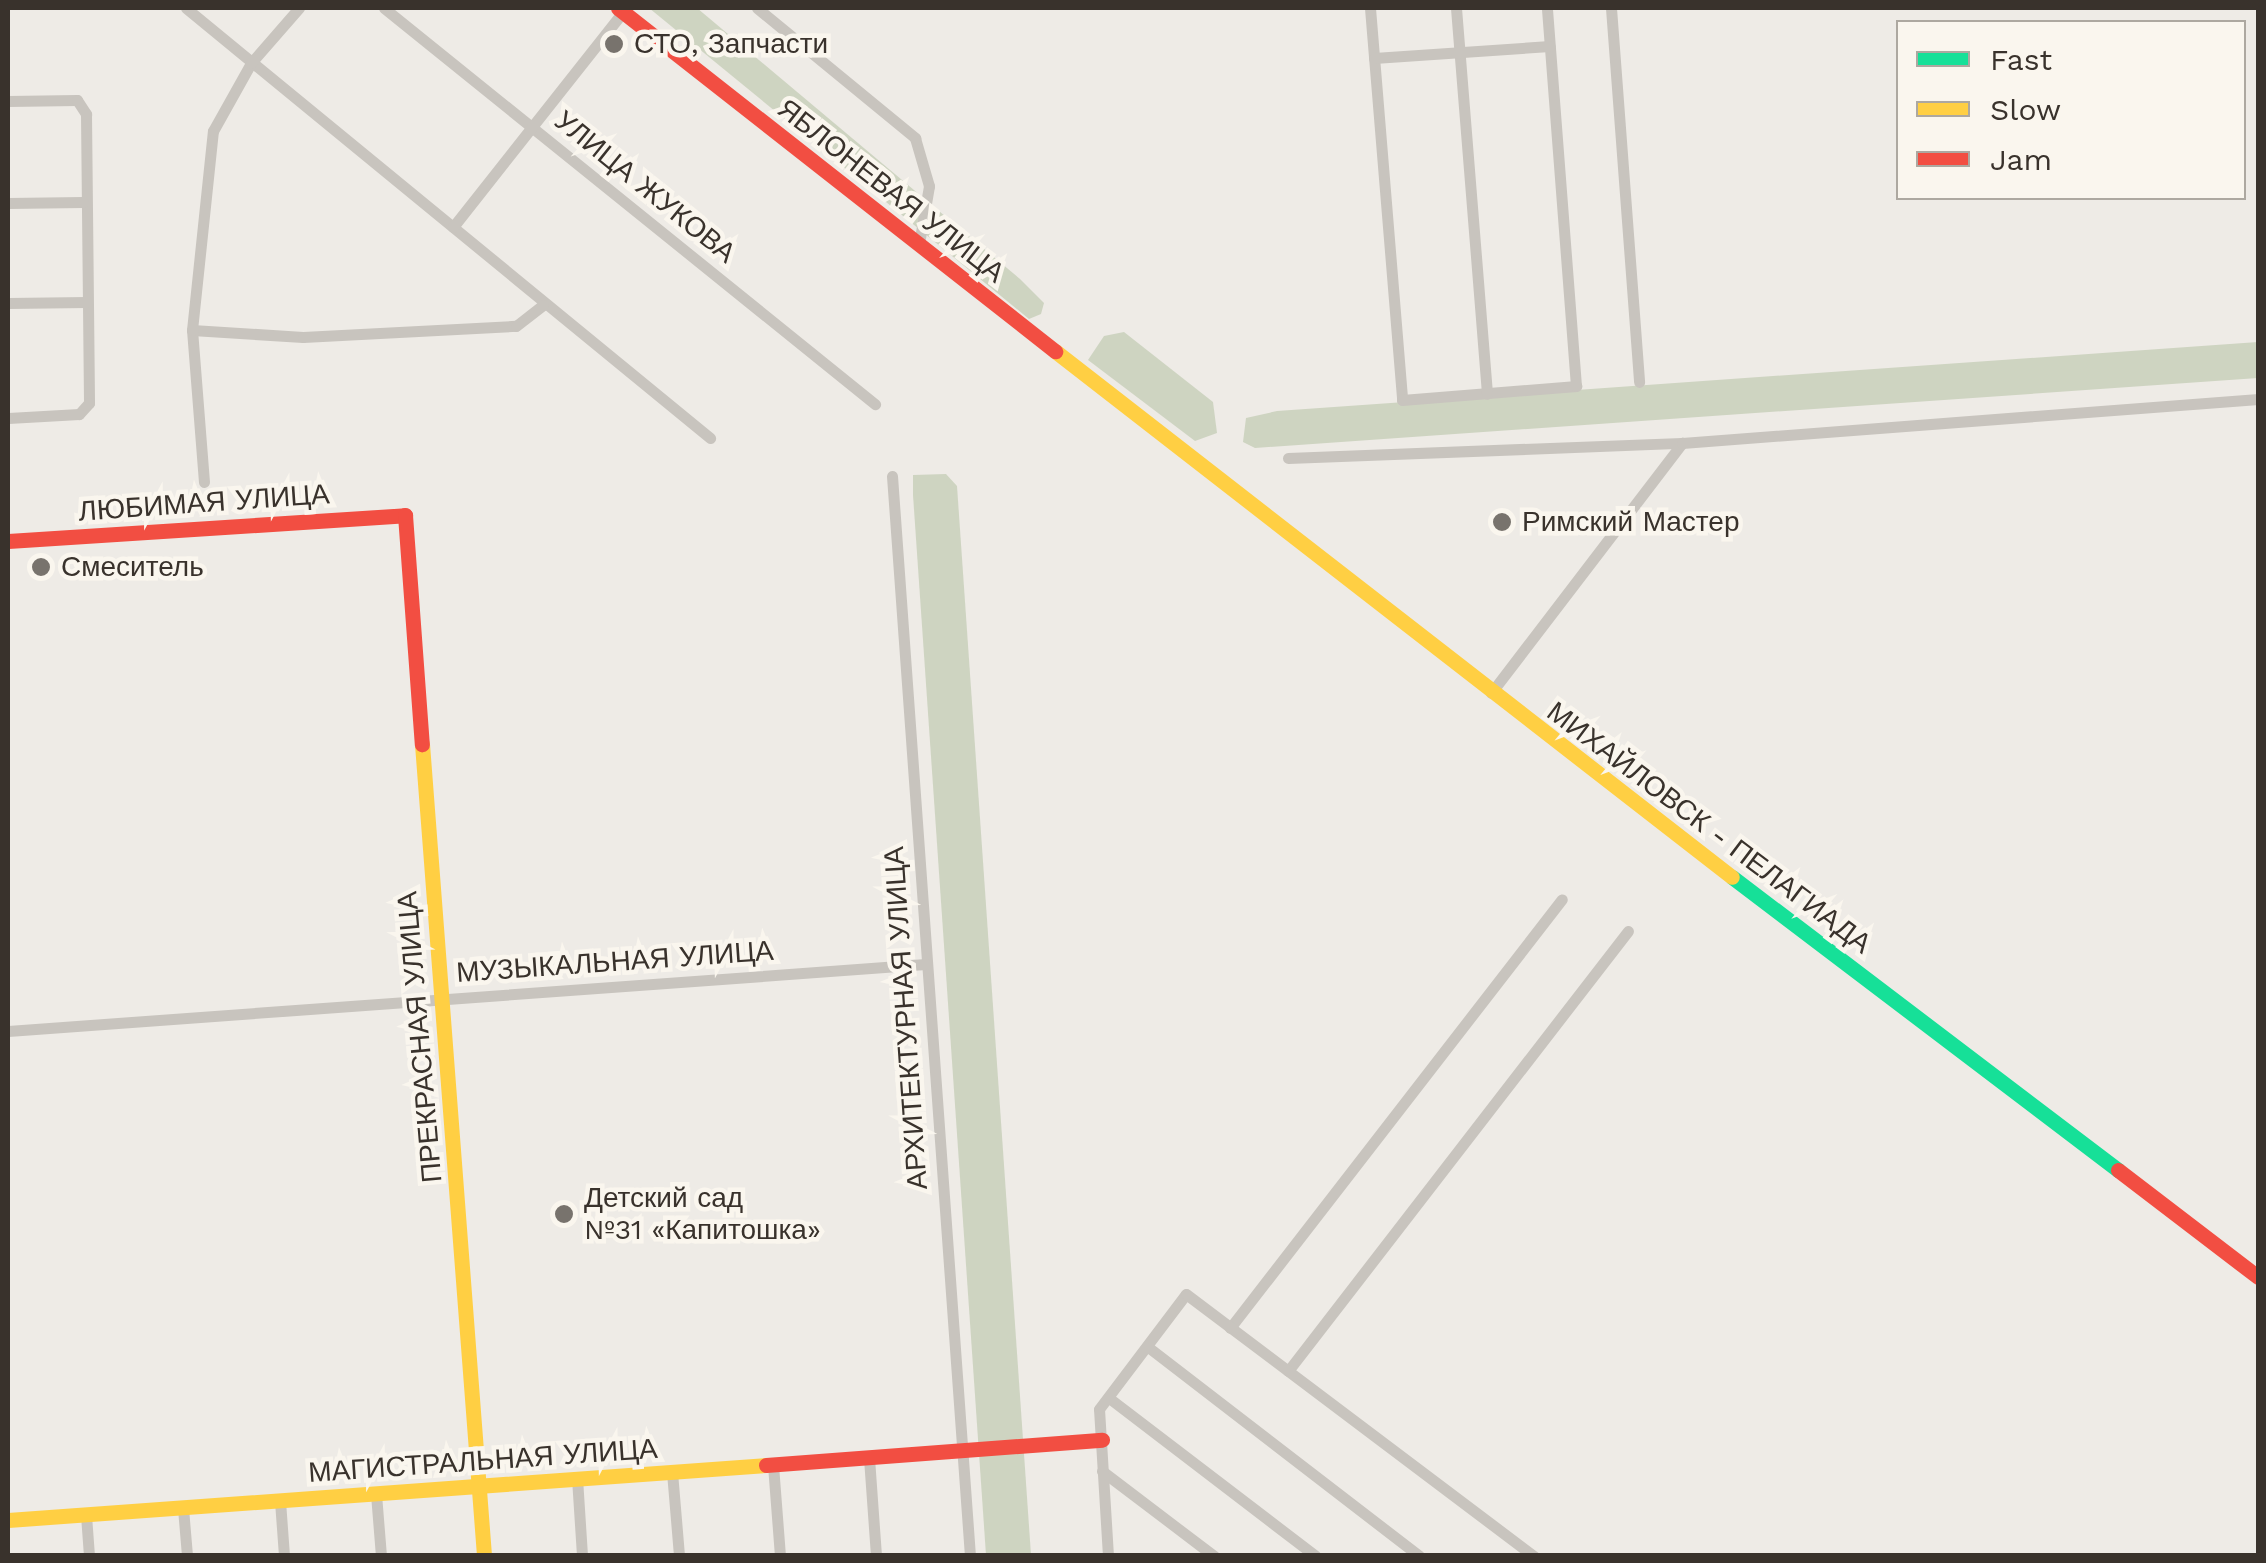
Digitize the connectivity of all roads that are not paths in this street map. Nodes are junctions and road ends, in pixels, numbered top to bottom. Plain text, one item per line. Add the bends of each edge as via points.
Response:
1 (186, 8) edge
2 (299, 8) edge
3 (384, 8) edge
4 (758, 8) edge
5 (1370, 8) edge
6 (1456, 8) edge
7 (1547, 8) edge
8 (1611, 8) edge
9 (620, 10) edge
10 (1550, 46) junction
11 (1460, 52) junction
12 (1374, 58) junction
13 (252, 62) junction
14 (8, 101) edge
15 (531, 127) junction
16 (83, 202) junction
17 (8, 203) edge
18 (454, 227) junction
19 (919, 244) junction
20 (8, 302) edge
21 (87, 302) junction
22 (542, 304) junction
23 (192, 330) junction
24 (1639, 382) dead end
25 (1487, 394) junction
26 (2258, 399) edge
27 (874, 404) dead end
28 (1134, 413) joint
29 (8, 418) edge
30 (710, 438) dead end
31 (1682, 443) junction
32 (1288, 458) dead end
33 (892, 476) dead end
34 (204, 482) dead end
35 (405, 515) joint
36 (8, 542) edge
37 (1491, 693) junction
38 (1562, 899) dead end
39 (1628, 932) dead end
40 (926, 964) junction
41 (441, 1000) junction
42 (8, 1031) edge
43 (2258, 1276) edge
44 (1230, 1328) junction
45 (1148, 1347) junction
46 (1288, 1371) junction
47 (1109, 1398) junction
48 (1102, 1440) junction
49 (962, 1451) junction
50 (869, 1458) junction
51 (773, 1465) junction
52 (1102, 1471) junction
53 (672, 1472) junction
54 (577, 1478) junction
55 (478, 1486) junction
56 (376, 1494) junction
57 (280, 1500) junction
58 (184, 1508) junction
59 (86, 1515) junction
60 (8, 1520) edge
61 (89, 1556) edge
62 (187, 1556) edge
63 (284, 1556) edge
64 (382, 1556) edge
65 (484, 1556) edge
66 (582, 1556) edge
67 (678, 1556) edge
68 (780, 1556) edge
69 (876, 1556) edge
70 (970, 1556) edge
71 (1108, 1556) edge
72 (1214, 1556) edge
73 (1316, 1556) edge
74 (1419, 1556) edge
75 (1534, 1556) edge

1 - 13 street
2 - 13 street
3 - 15 street, УЛИЦА ЖУКОВА
4 - 19 street via 916,138 929,186
5 - 12 street
6 - 11 street
7 - 10 street
8 - 24 street
9 - 15 street
9 - 19 street, ЯБЛОНЕВАЯ УЛИЦА
10 - 11 street
10 - 25 street via 1576,386
11 - 12 street
11 - 25 street
12 - 25 street via 1402,400
13 - 18 street
13 - 23 street via 213,131
14 - 16 street via 77,100 86,114
15 - 18 street
15 - 27 street, УЛИЦА ЖУКОВА
16 - 17 street
16 - 21 street
18 - 22 street
19 - 28 street, ЯБЛОНЕВАЯ УЛИЦА
20 - 21 street
21 - 29 street via 85,411
22 - 23 street via 516,326 303,337
22 - 30 street
23 - 34 street
26 - 31 street
28 - 37 street, МИХАЙЛОВСК - ПЕЛАГИАДА
31 - 32 street
31 - 37 street
33 - 40 street, АРХИТЕКТУРНАЯ УЛИЦА
35 - 36 street, ЛЮБИМАЯ УЛИЦА
35 - 41 street, ПРЕКРАСНАЯ УЛИЦА
37 - 43 street, МИХАЙЛОВСК - ПЕЛАГИАДА
38 - 44 street
39 - 46 street
40 - 41 street, МУЗЫКАЛЬНАЯ УЛИЦА
40 - 49 street, АРХИТЕКТУРНАЯ УЛИЦА
41 - 42 street, МУЗЫКАЛЬНАЯ УЛИЦА
41 - 55 street, ПРЕКРАСНАЯ УЛИЦА
44 - 45 street via 1186,1294
44 - 46 street
45 - 47 street
45 - 74 street
46 - 75 street
47 - 48 street via 1099,1409
47 - 73 street
48 - 49 street, МАГИСТРАЛЬНАЯ УЛИЦА
48 - 52 street
49 - 50 street, МАГИСТРАЛЬНАЯ УЛИЦА
49 - 70 street, АРХИТЕКТУРНАЯ УЛИЦА
50 - 51 street, МАГИСТРАЛЬНАЯ УЛИЦА
50 - 69 street
51 - 53 street, МАГИСТРАЛЬНАЯ УЛИЦА
51 - 68 street
52 - 71 street
52 - 72 street
53 - 54 street, МАГИСТРАЛЬНАЯ УЛИЦА
53 - 67 street
54 - 55 street, МАГИСТРАЛЬНАЯ УЛИЦА
54 - 66 street
55 - 56 street, МАГИСТРАЛЬНАЯ УЛИЦА
55 - 65 street, ПРЕКРАСНАЯ УЛИЦА
56 - 57 street, МАГИСТРАЛЬНАЯ УЛИЦА
56 - 64 street
57 - 58 street, МАГИСТРАЛЬНАЯ УЛИЦА
57 - 63 street
58 - 59 street, МАГИСТРАЛЬНАЯ УЛИЦА
58 - 62 street
59 - 60 street, МАГИСТРАЛЬНАЯ УЛИЦА
59 - 61 street

